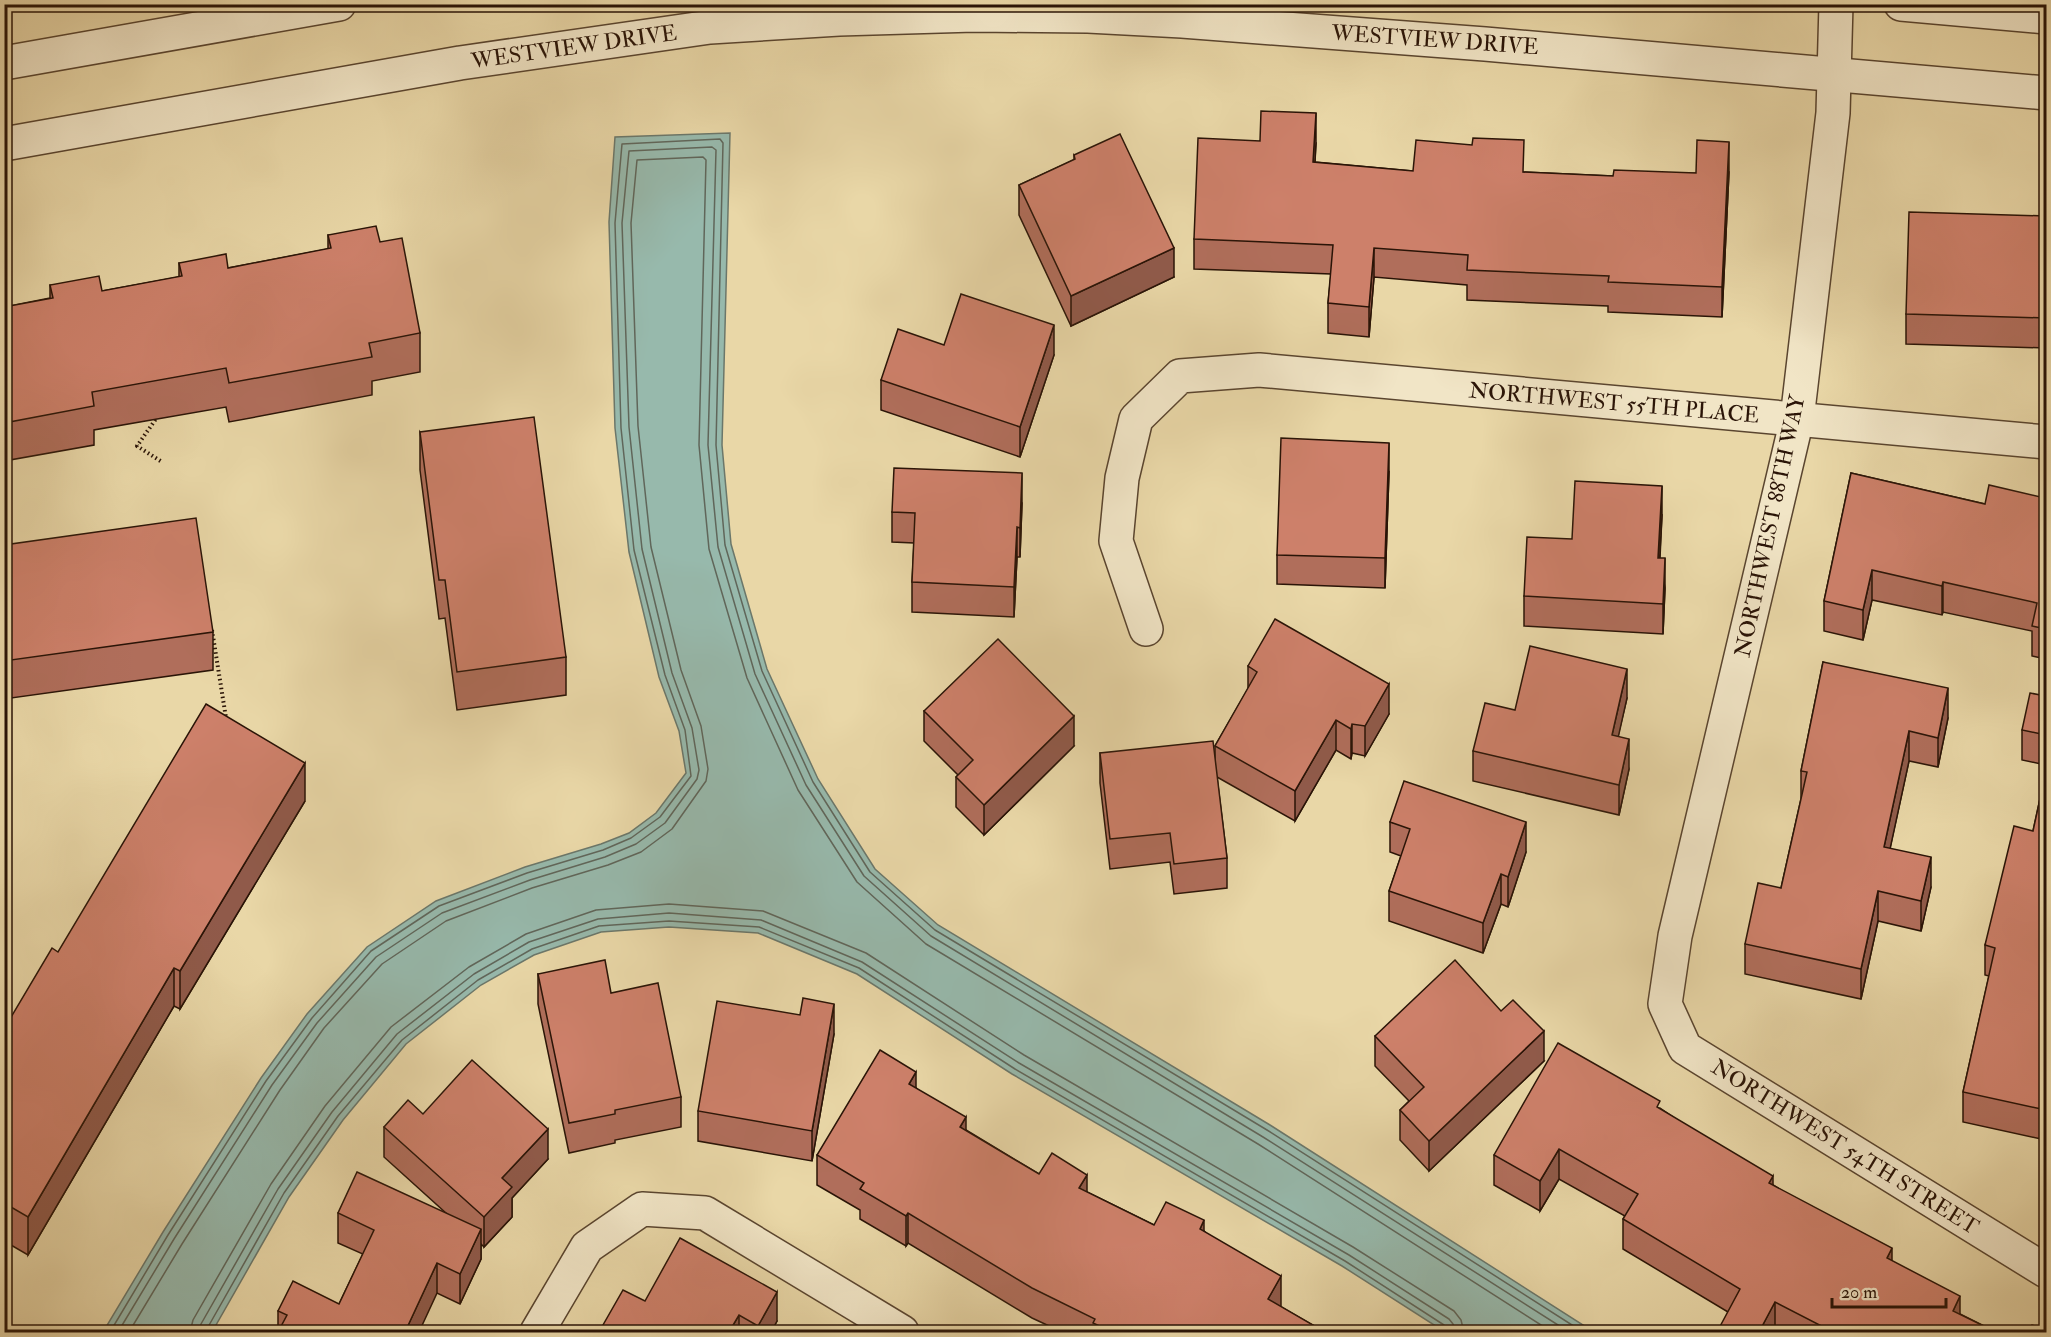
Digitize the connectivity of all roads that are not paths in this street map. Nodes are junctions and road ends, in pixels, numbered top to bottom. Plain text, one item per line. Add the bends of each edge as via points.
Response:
1 (339, 4) edge
2 (1836, 4) edge
3 (1901, 4) edge
4 (2046, 17) edge
5 (4, 63) edge
6 (1834, 74) junction
7 (2046, 93) edge
8 (4, 144) edge
9 (1797, 419) junction
10 (2046, 442) edge
11 (1146, 629) dead end
12 (1665, 1004) joint
13 (2046, 1271) edge
14 (537, 1332) edge
15 (902, 1332) edge

1 - 5 street
2 - 6 street, NORTHWEST 88TH WAY
3 - 4 street
6 - 7 street, WESTVIEW DRIVE
6 - 8 street, WESTVIEW DRIVE via 1089,16 839,19 710,27 483,60
6 - 9 street, NORTHWEST 88TH WAY via 1833,113
9 - 10 street, NORTHWEST 55TH PLACE
9 - 11 street, NORTHWEST 55TH PLACE via 1258,370 1180,375 1136,419 1122,478 1116,541
9 - 12 street, NORTHWEST 88TH WAY via 1675,936
12 - 13 street, NORTHWEST 54TH STREET via 1685,1048
14 - 15 street via 587,1247 642,1209 705,1213

